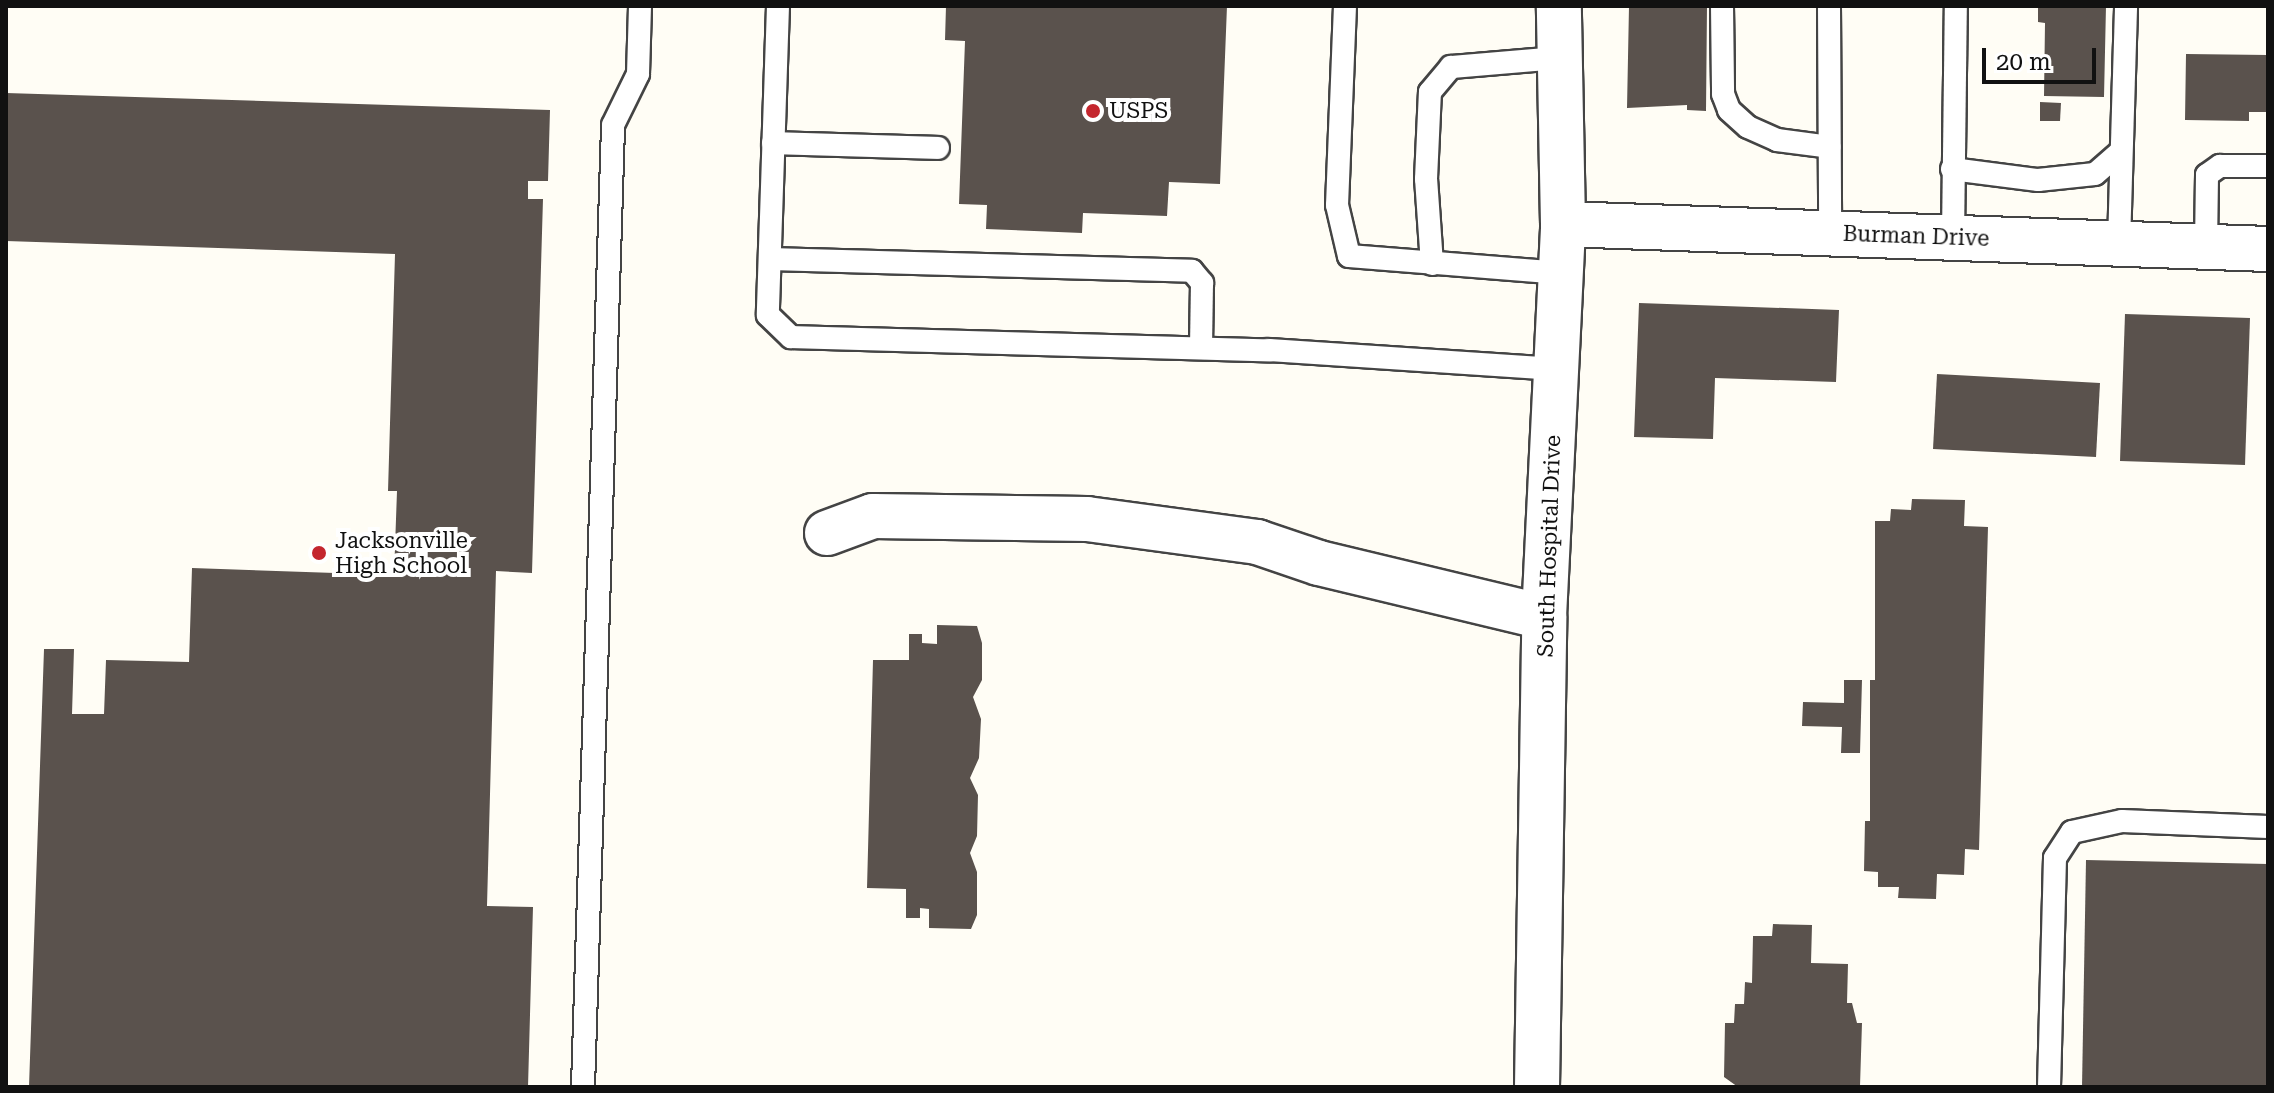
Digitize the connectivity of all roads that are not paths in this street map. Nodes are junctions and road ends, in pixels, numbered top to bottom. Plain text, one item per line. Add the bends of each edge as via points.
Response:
1 (640, 6) edge
2 (778, 6) edge
3 (1345, 6) edge
4 (1559, 6) edge
5 (1722, 6) edge
6 (1829, 6) edge
7 (1956, 6) edge
8 (2126, 6) edge
9 (1559, 58) junction
10 (773, 143) junction
11 (1830, 147) junction
12 (938, 148) dead end
13 (2120, 152) junction
14 (2268, 166) edge
15 (1952, 169) junction
16 (1563, 224) junction
17 (1830, 233) junction
18 (1953, 238) junction
19 (2119, 244) junction
20 (2206, 247) junction
21 (2268, 249) edge
22 (770, 259) junction
23 (1432, 264) junction
24 (1561, 273) junction
25 (1201, 348) junction
26 (1556, 369) junction
27 (827, 533) dead end
28 (1544, 617) junction
29 (2268, 827) edge
30 (583, 1087) edge
31 (1537, 1087) edge
32 (2049, 1087) edge

1 - 30 lane via 638,74 613,125
2 - 10 lane
3 - 23 lane via 1337,205 1349,256
4 - 9 street, South Hospital Drive
5 - 11 lane via 1723,94 1729,110 1748,127 1777,140
6 - 11 lane
7 - 15 lane
8 - 13 lane
9 - 16 street, South Hospital Drive
9 - 23 lane via 1451,67 1430,92 1426,179
10 - 12 lane
10 - 22 lane
11 - 17 lane
13 - 15 lane via 2095,174 2038,180
13 - 19 lane
14 - 20 lane via 2220,166 2207,175
15 - 18 lane
16 - 17 street, Burman Drive
16 - 24 street, South Hospital Drive
17 - 18 street, Burman Drive
18 - 19 street, Burman Drive
19 - 20 street, Burman Drive
20 - 21 street, Burman Drive
22 - 25 lane via 768,315 791,337
22 - 25 lane via 1192,271 1202,283
23 - 24 lane
24 - 26 street, South Hospital Drive
25 - 26 lane
26 - 28 street, South Hospital Drive
27 - 28 street via 873,516 1087,519 1257,542 1319,563
28 - 31 street, South Hospital Drive
29 - 32 lane via 2122,821 2072,832 2055,858

